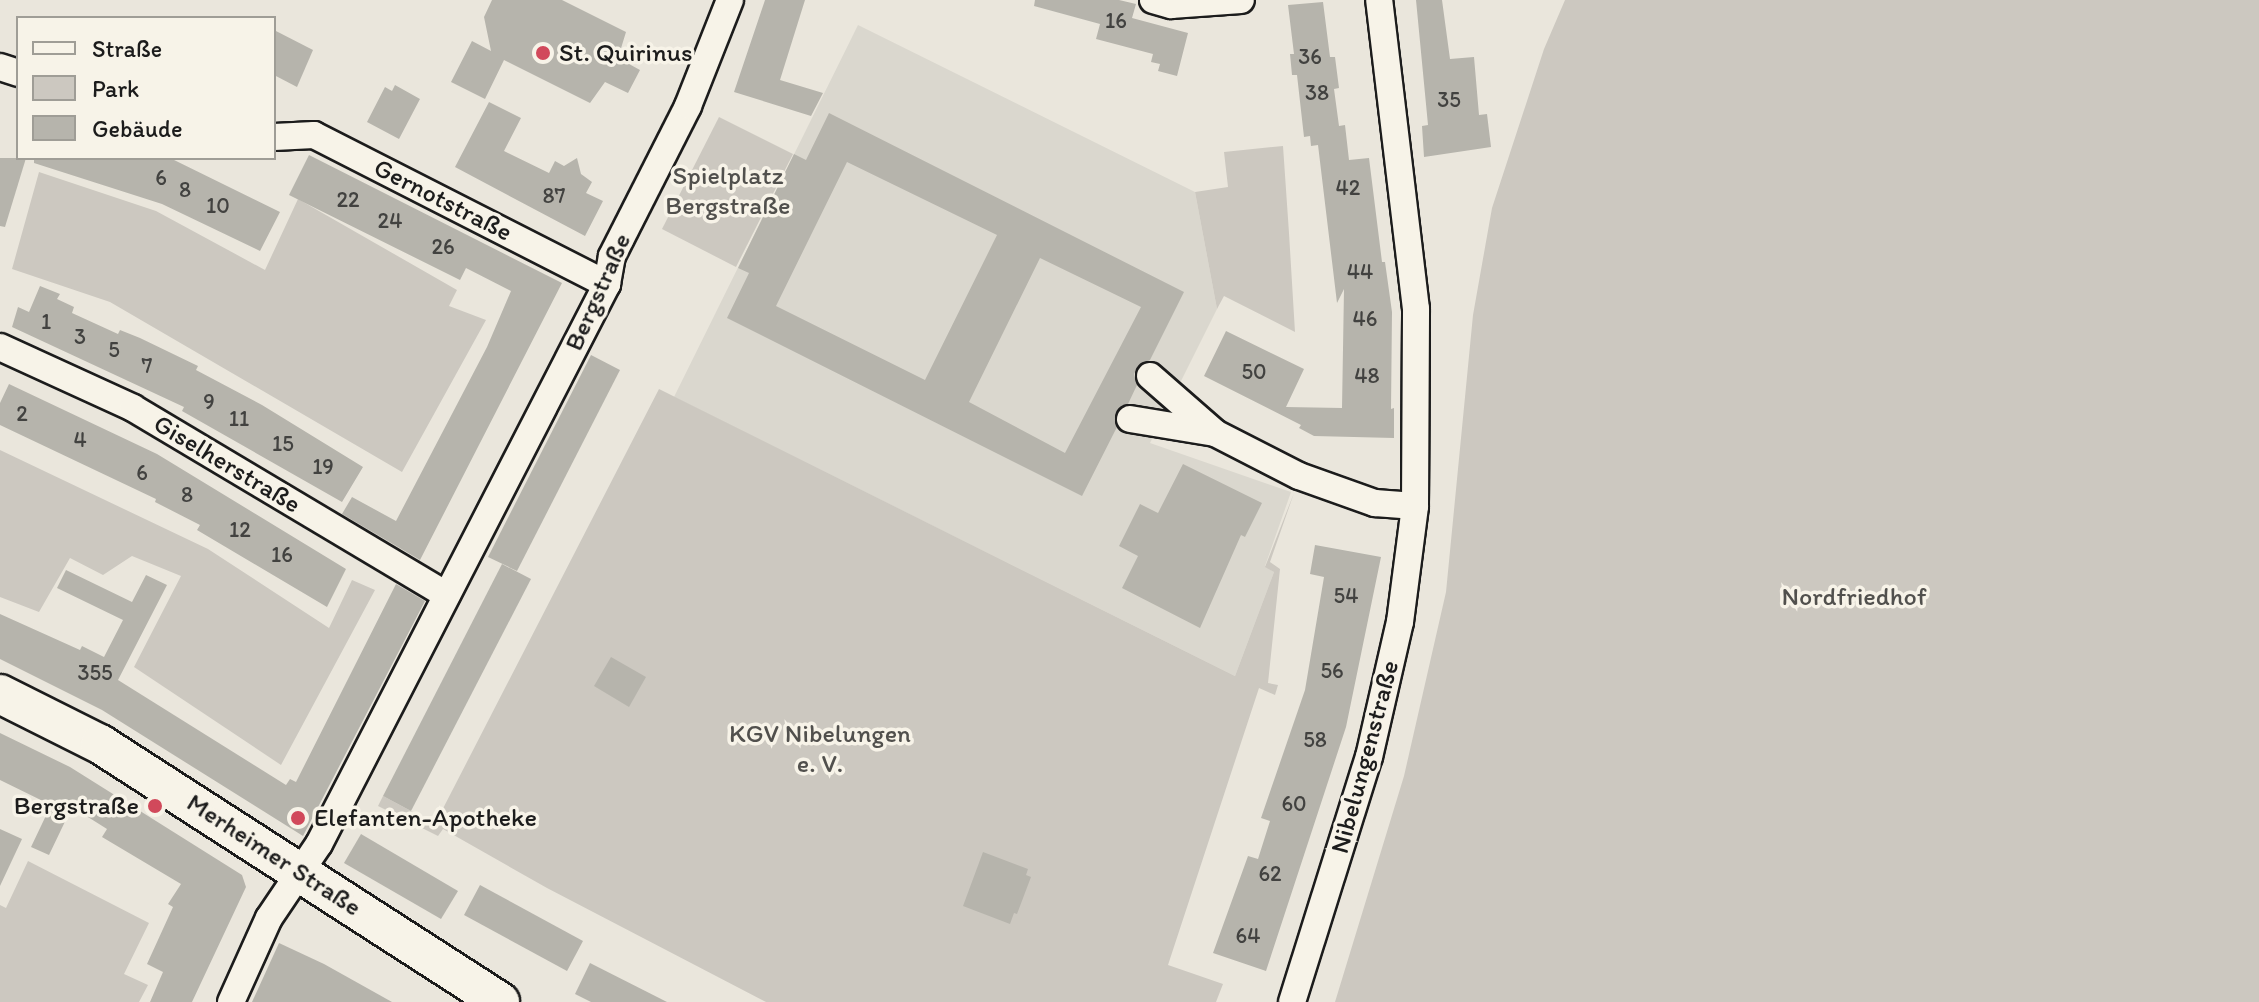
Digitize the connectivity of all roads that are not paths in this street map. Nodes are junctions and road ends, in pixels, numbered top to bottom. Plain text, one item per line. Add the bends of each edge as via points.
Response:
1 (730, 0) edge
2 (1153, 0) edge
3 (1241, 0) edge
4 (1379, 0) edge
5 (276, 137) edge
6 (607, 284) junction
7 (0, 347) edge
8 (1150, 376) dead end
9 (1130, 419) dead end
10 (1215, 433) junction
11 (1415, 506) junction
12 (447, 595) junction
13 (0, 694) edge
14 (299, 872) junction
15 (231, 1002) edge
16 (500, 1002) edge
17 (1292, 1002) edge

1 - 6 street, Bergstraße via 688,106 612,256
2 - 3 street via 1171,5
4 - 11 street, Nibelungenstraße via 1416,309
5 - 6 street, Gernotstraße via 314,135
6 - 12 street, Bergstraße
7 - 12 street, Giselherstraße via 133,408
8 - 10 street
9 - 10 street
10 - 11 street via 1299,476 1375,503
11 - 17 street, Nibelungenstraße via 1400,622 1369,757
12 - 14 street, Bergstraße via 319,844
13 - 14 main road, Merheimer Straße via 100,744
14 - 15 street, Bergstraße via 269,918
14 - 16 main road, Merheimer Straße

